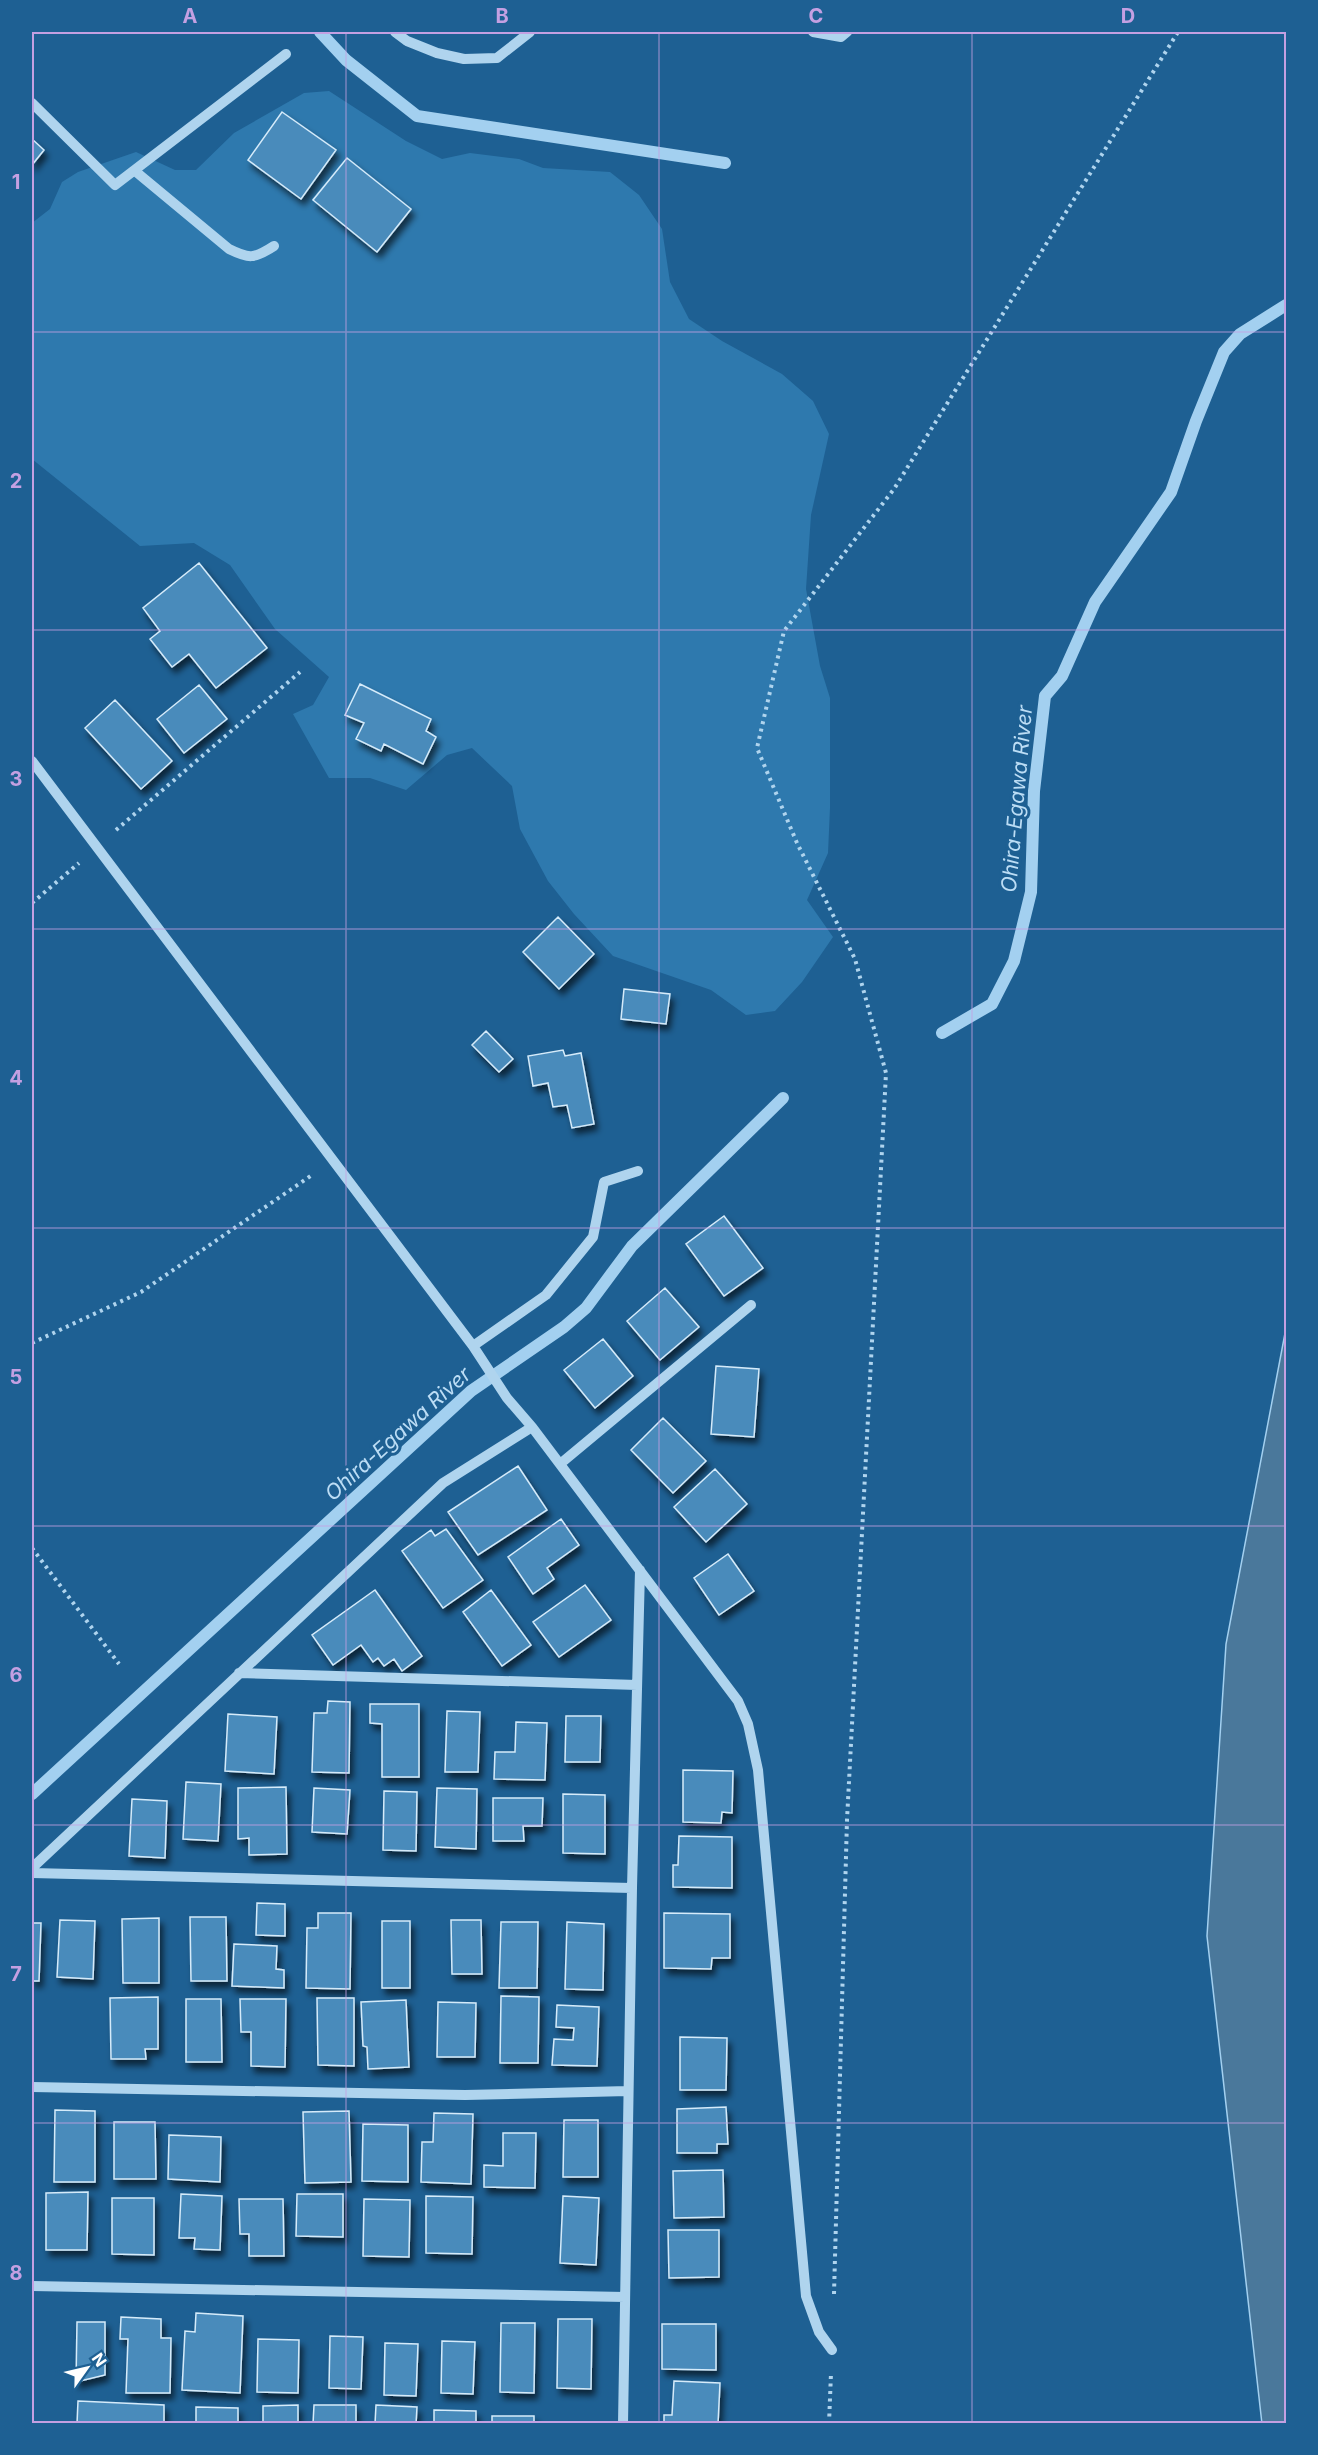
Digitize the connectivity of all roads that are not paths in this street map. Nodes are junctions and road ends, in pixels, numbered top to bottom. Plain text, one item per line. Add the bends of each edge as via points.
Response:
1 (394, 32) edge
2 (530, 32) edge
3 (813, 32) edge
4 (847, 32) edge
5 (286, 54) dead end
6 (32, 104) edge
7 (135, 171) junction
8 (274, 246) dead end
9 (32, 761) edge
10 (638, 1171) dead end
11 (751, 1305) dead end
12 (475, 1351) junction
13 (532, 1426) junction
14 (560, 1464) junction
15 (640, 1570) junction
16 (239, 1673) junction
17 (637, 1685) junction
18 (32, 1868) edge
19 (32, 1873) edge
20 (632, 1888) junction
21 (32, 2087) edge
22 (628, 2091) junction
23 (32, 2286) edge
24 (625, 2296) junction
25 (832, 2350) road end
26 (623, 2424) edge

1 - 2 street via 437,54 464,59 498,58
3 - 4 street via 841,37
5 - 7 street
6 - 7 street via 115,184
7 - 8 street via 228,249 246,257 260,255
9 - 12 street
10 - 12 street via 604,1182 593,1237 546,1295
11 - 14 street
12 - 13 street
13 - 14 street
13 - 16 street via 443,1484
14 - 15 street
15 - 17 street
15 - 25 street via 738,1701 753,1743 806,2296 816,2326
16 - 17 street
16 - 18 street
17 - 20 street
19 - 20 street
20 - 22 street
21 - 22 street via 465,2095
22 - 24 street
23 - 24 street
24 - 26 street

